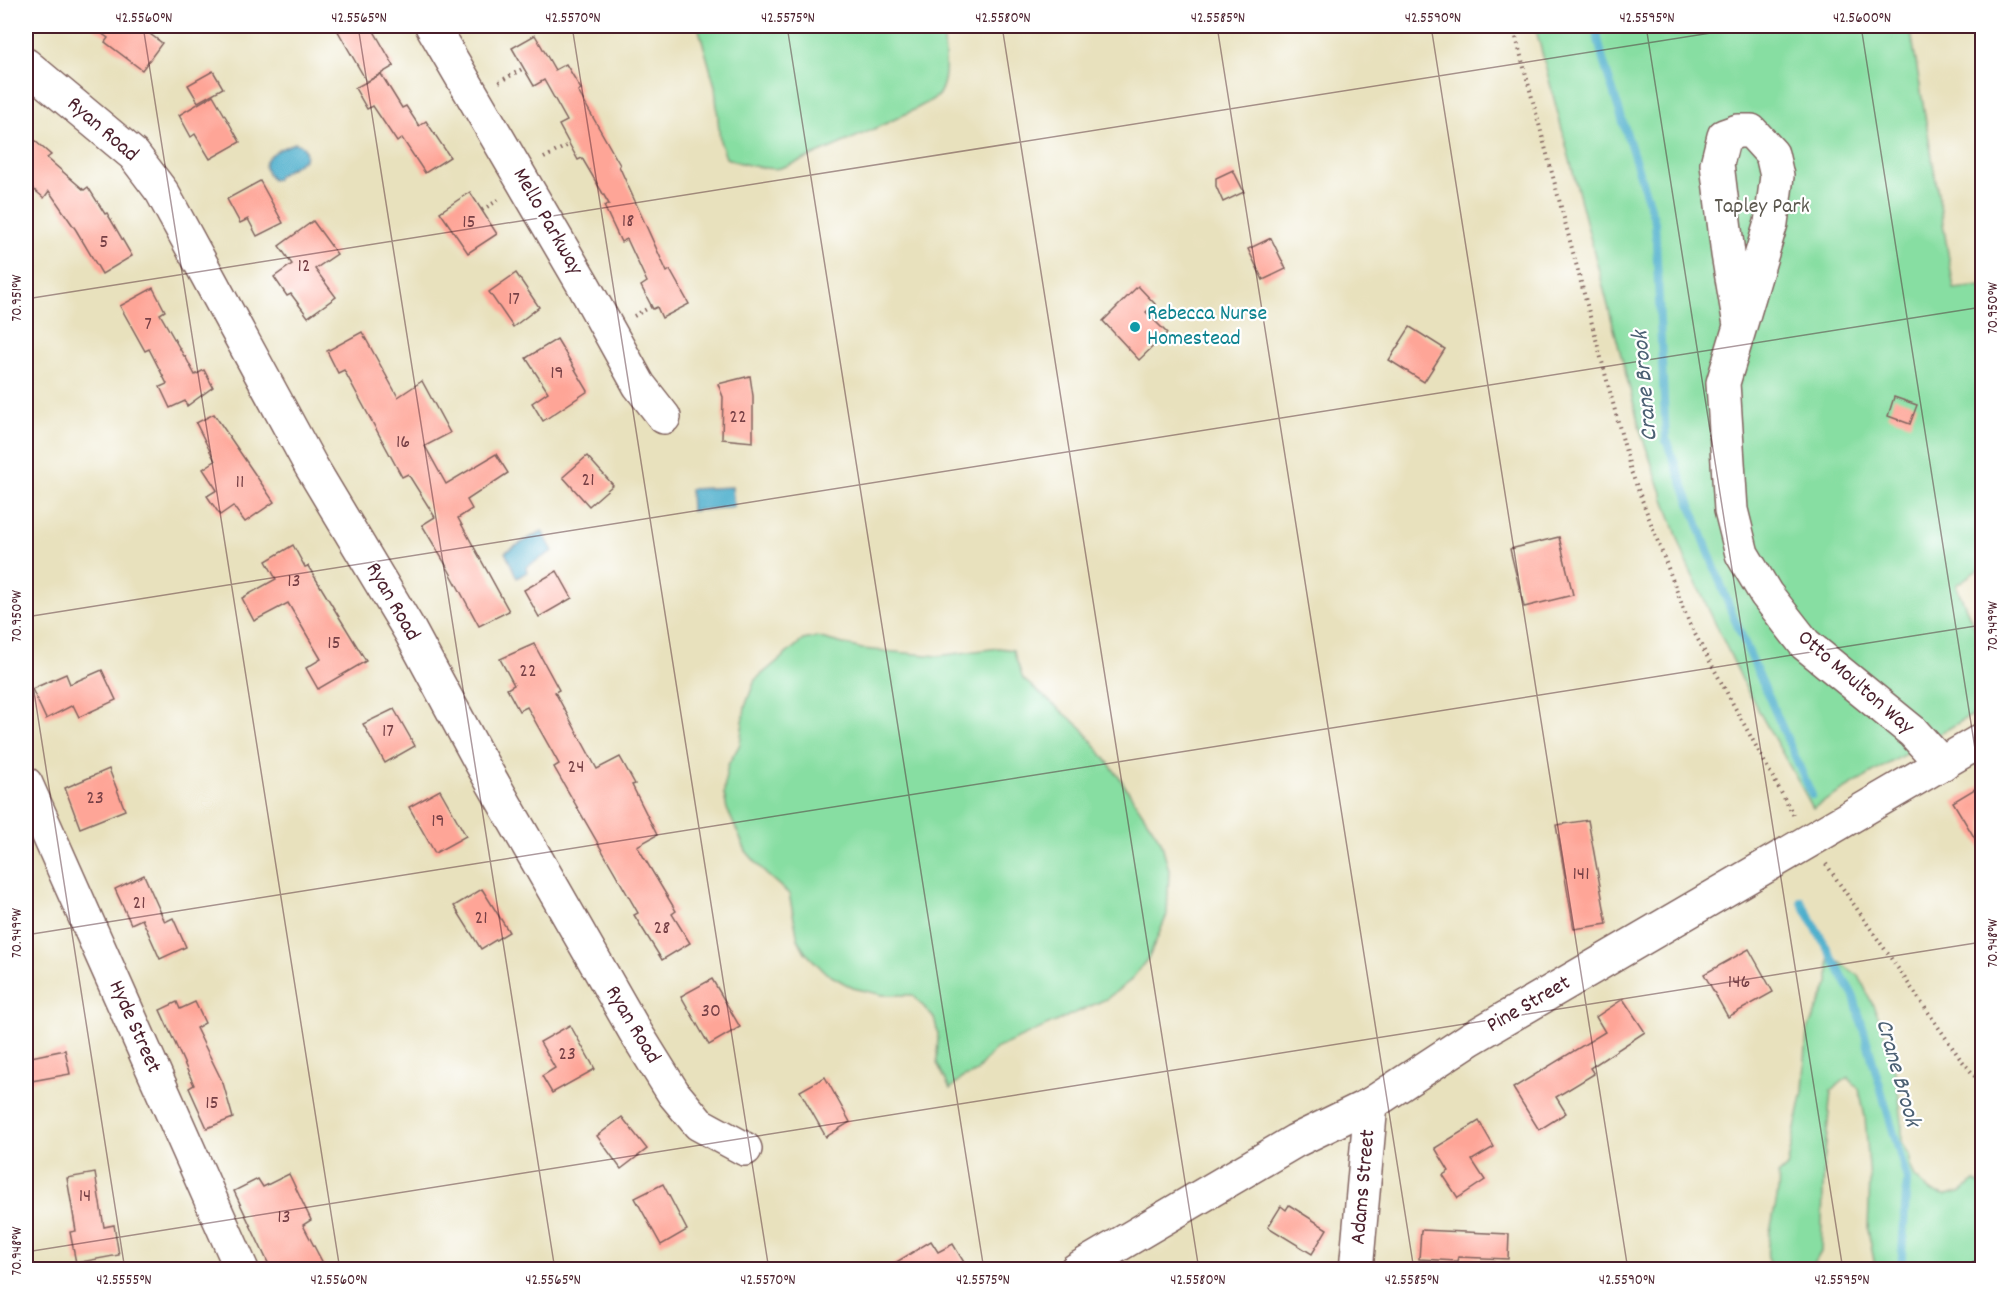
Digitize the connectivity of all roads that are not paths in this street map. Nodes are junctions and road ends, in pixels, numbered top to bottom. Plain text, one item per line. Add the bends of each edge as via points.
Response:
1 (432, 26) edge
2 (26, 65) edge
3 (1740, 325) junction
4 (663, 417) dead end
5 (1983, 740) edge
6 (1942, 764) junction
7 (26, 784) edge
8 (1371, 1104) junction
9 (745, 1149) dead end
10 (242, 1269) edge
11 (1077, 1269) edge
12 (1356, 1269) edge

1 - 4 street, Mello Parkway via 639,385
2 - 9 street, Ryan Road via 135,155 162,192 311,466 410,631 636,1033 674,1094 699,1124
3 - 3 street, Otto Moulton Way via 1771,223 1777,176 1772,154 1751,131 1724,136 1717,164
3 - 6 street, Otto Moulton Way via 1723,383 1726,467 1742,554 1766,594 1805,644 1912,732
5 - 6 street, Pine Street
6 - 8 street, Pine Street via 1470,1039
7 - 10 street, Hyde Street
8 - 11 street, Pine Street via 1295,1142
8 - 12 street, Adams Street

